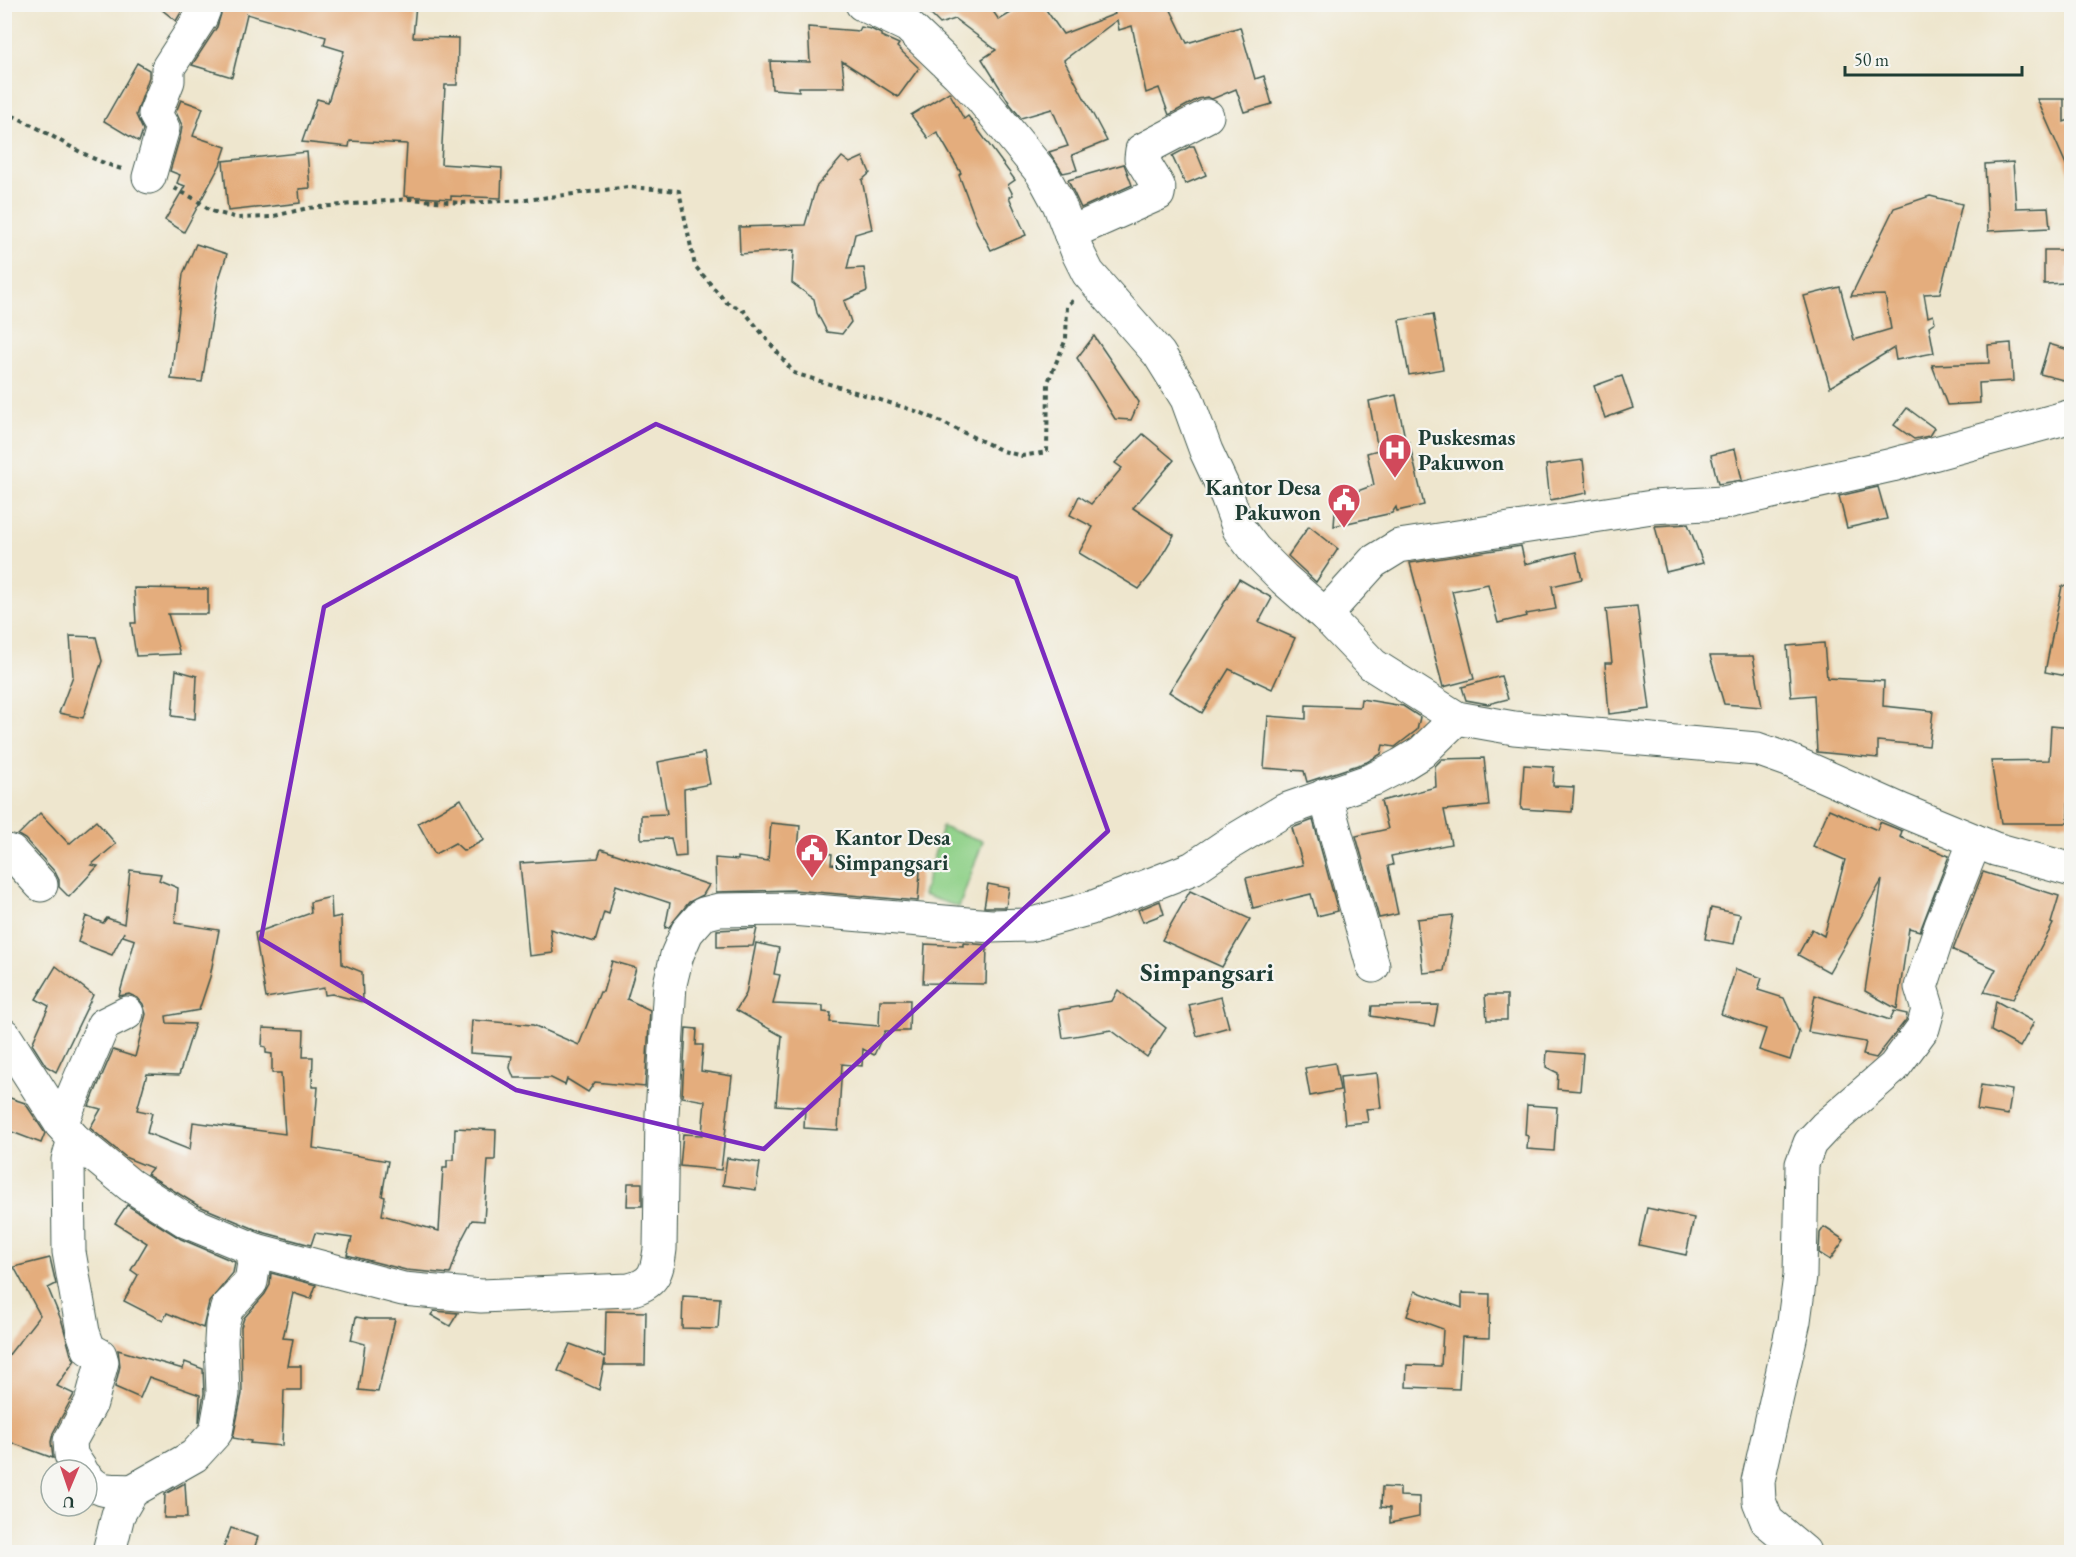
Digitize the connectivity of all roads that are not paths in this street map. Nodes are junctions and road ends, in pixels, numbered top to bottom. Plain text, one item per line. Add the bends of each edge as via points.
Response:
1 (206, 4) edge
2 (862, 4) edge
3 (1207, 116) dead end
4 (149, 177) road end
5 (1070, 233) junction
6 (2072, 416) edge
7 (1325, 615) junction
8 (1457, 718) junction
9 (1325, 795) junction
10 (1975, 841) junction
11 (4, 850) edge
12 (2072, 870) edge
13 (41, 885) dead end
14 (1373, 966) dead end
15 (127, 1013) dead end
16 (4, 1035) edge
17 (67, 1132) junction
18 (256, 1250) junction
19 (73, 1458) edge
20 (99, 1488) edge
21 (132, 1491) junction
22 (109, 1552) edge
23 (1804, 1552) edge

1 - 4 street via 168,68 168,81 155,114 163,128
2 - 5 street via 908,27 981,98 1042,173
3 - 5 street via 1142,150 1141,159 1159,188 1158,194
5 - 7 street via 1094,280 1159,354 1187,399 1239,529 1254,549
6 - 7 street via 1892,465 1723,503 1652,507 1399,546 1373,562
7 - 8 street via 1373,665
8 - 9 street via 1422,752 1401,765 1374,779
8 - 10 street via 1514,728 1757,749
9 - 14 street
9 - 18 street via 1285,810 1193,868 1091,908 1029,926 792,909 719,910 703,915 687,932 670,984 662,1114 660,1249 657,1270 643,1287 582,1294 481,1296 404,1288
10 - 12 street
10 - 23 street via 1921,987 1928,1010 1923,1028 1894,1067 1810,1143 1802,1164 1800,1276 1794,1321 1758,1481 1759,1501 1767,1521
11 - 13 street via 11,852
15 - 17 street via 103,1025
16 - 17 street
17 - 18 street via 130,1185 188,1222
17 - 19 street via 69,1252 83,1332 89,1349 100,1355 102,1362 91,1403 70,1441
18 - 21 street via 251,1282 227,1308 222,1324 223,1394 216,1432 194,1456
20 - 21 street
21 - 22 street via 118,1515

